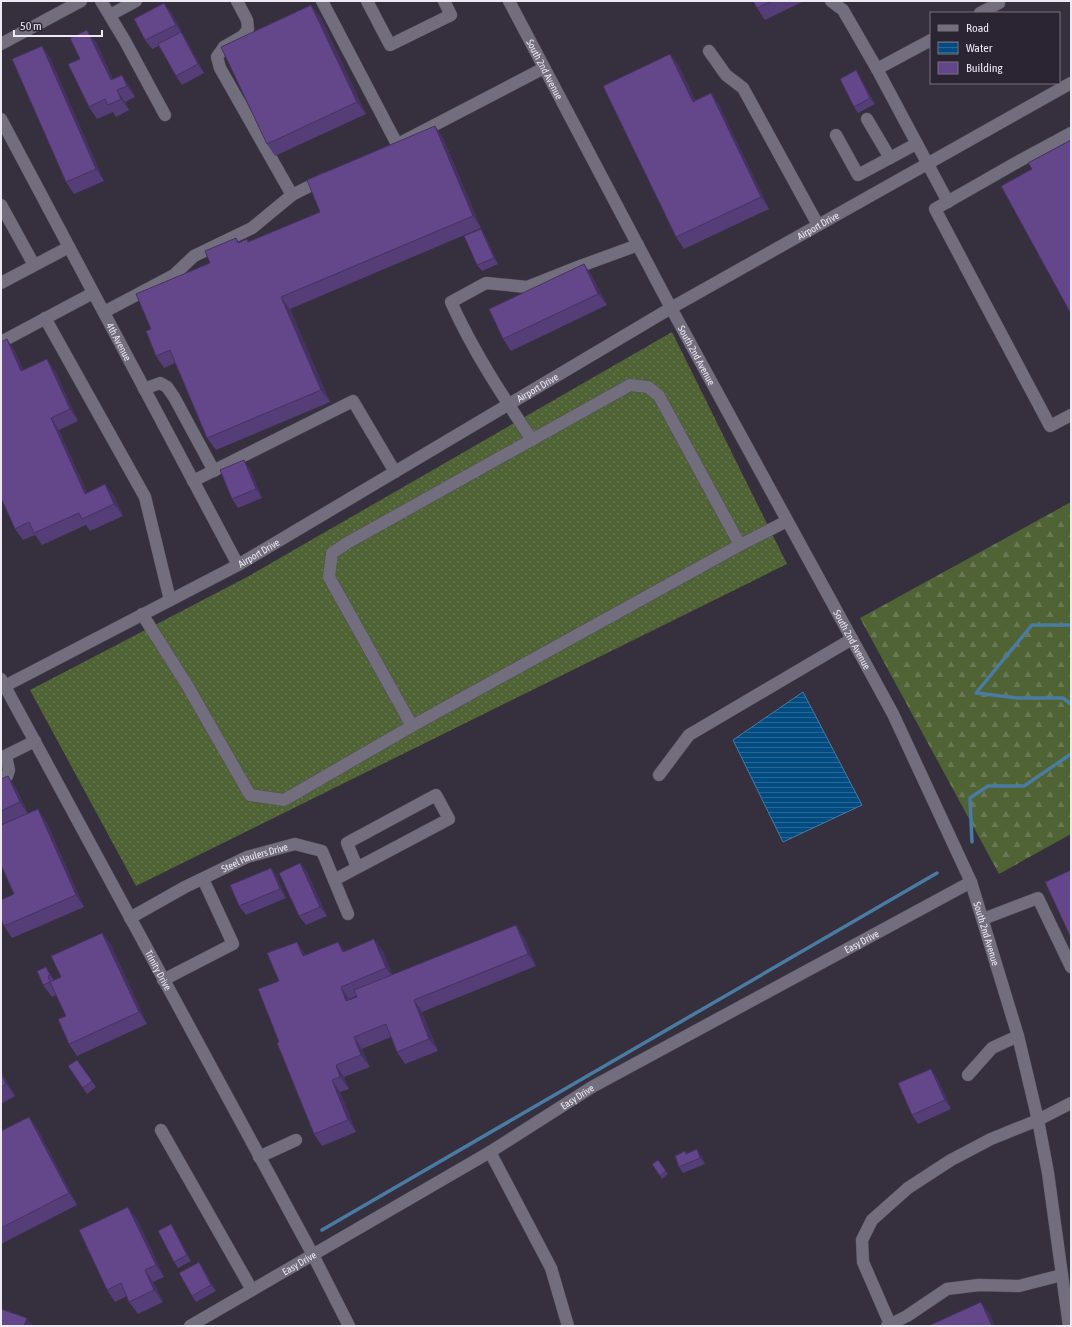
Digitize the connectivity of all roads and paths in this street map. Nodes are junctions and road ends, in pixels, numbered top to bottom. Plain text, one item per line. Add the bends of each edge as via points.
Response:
1 (81, 1) edge
2 (101, 1) edge
3 (136, 1) edge
4 (237, 1) edge
5 (322, 1) edge
6 (367, 1) edge
7 (444, 1) edge
8 (509, 1) edge
9 (831, 1) edge
10 (999, 1) edge
11 (982, 12) edge
12 (110, 15) junction
13 (930, 41) edge
14 (1, 44) edge
15 (709, 51) dead end
16 (544, 68) junction
17 (877, 69) junction
18 (1071, 83) edge
19 (165, 115) dead end
20 (1, 119) edge
21 (867, 119) dead end
22 (1071, 134) edge
23 (836, 135) dead end
24 (397, 144) junction
25 (916, 144) junction
26 (383, 151) edge
27 (890, 158) junction
28 (927, 164) junction
29 (334, 174) edge
30 (292, 195) junction
31 (948, 202) junction
32 (1, 205) edge
33 (818, 225) junction
34 (638, 245) junction
35 (69, 247) junction
36 (34, 265) junction
37 (1, 283) edge
38 (93, 292) junction
39 (671, 308) junction
40 (104, 312) junction
41 (45, 318) junction
42 (1, 342) edge
43 (144, 389) junction
44 (508, 404) junction
45 (1071, 415) edge
46 (532, 440) junction
47 (214, 471) junction
48 (395, 472) junction
49 (193, 481) junction
50 (788, 521) junction
51 (740, 545) junction
52 (238, 564) junction
53 (170, 600) junction
54 (142, 614) junction
55 (852, 639) junction
56 (2, 684) edge
57 (412, 726) junction
58 (35, 740) junction
59 (3, 757) edge
60 (659, 776) dead end
61 (1, 780) edge
62 (357, 867) junction
63 (203, 878) junction
64 (334, 880) junction
65 (972, 882) junction
66 (348, 914) dead end
67 (130, 918) junction
68 (983, 919) junction
69 (1071, 967) edge
70 (163, 980) junction
71 (1018, 1036) junction
72 (968, 1075) dead end
73 (1071, 1103) edge
74 (1038, 1120) junction
75 (161, 1130) dead end
76 (296, 1140) dead end
77 (490, 1152) junction
78 (259, 1157) junction
79 (313, 1255) junction
80 (1062, 1275) junction
81 (252, 1290) junction
82 (888, 1325) edge
83 (190, 1326) edge
84 (350, 1326) edge
85 (568, 1326) edge
86 (1069, 1326) edge

1 - 14 street
2 - 12 street
3 - 12 street
4 - 30 street via 247,20 248,29 243,36 224,47 218,57 220,68
5 - 24 street
6 - 7 street via 390,45 451,15
8 - 16 street, South 2nd Avenue
9 - 17 street via 843,10
10 - 11 street
12 - 19 street
13 - 17 street
15 - 33 street via 726,75 743,88
16 - 24 street
16 - 34 street, South 2nd Avenue
17 - 25 street
18 - 28 street, Airport Drive
20 - 35 street, 4th Avenue
21 - 27 street
22 - 31 street
23 - 27 street via 858,175
24 - 26 street
25 - 27 street
25 - 28 street
28 - 31 street
28 - 33 street, Airport Drive
29 - 30 street
30 - 40 street via 252,228 194,256 174,275
31 - 45 street via 935,209 1050,426
32 - 36 street
33 - 39 street, Airport Drive
34 - 39 street, South 2nd Avenue
34 - 44 street via 527,287 486,283 450,302 490,377
35 - 36 street
35 - 38 street, 4th Avenue
36 - 37 street
38 - 40 street, 4th Avenue
38 - 41 street
39 - 44 street, Airport Drive
39 - 50 street, South 2nd Avenue
40 - 43 street, 4th Avenue
41 - 42 street
41 - 53 street via 145,497
43 - 47 street via 160,383 167,387
43 - 49 street, 4th Avenue
44 - 46 street
44 - 48 street, Airport Drive
46 - 51 street via 630,385 648,387 659,396
46 - 57 street via 332,553 329,577
47 - 48 street via 353,401
47 - 49 street
48 - 52 street, Airport Drive
49 - 52 street, 4th Avenue
50 - 51 street
50 - 55 street, South 2nd Avenue
51 - 57 street
52 - 53 street, Airport Drive
53 - 54 street, Airport Drive
54 - 56 street, Airport Drive
54 - 57 street via 187,685 250,795 284,800
55 - 60 street via 689,735
55 - 65 street, South 2nd Avenue via 892,714
56 - 58 street, Trinity Drive
58 - 59 street
58 - 67 street, Trinity Drive
59 - 61 street via 9,770 7,776
62 - 62 street via 449,819 436,795 347,843
62 - 64 street
63 - 64 street, Steel Haulers Drive via 247,857 295,844 322,851
63 - 67 street, Steel Haulers Drive
63 - 70 street via 233,944
64 - 66 street, Steel Haulers Drive
65 - 68 street, South 2nd Avenue
65 - 77 street, Easy Drive via 592,1087
67 - 70 street, Trinity Drive
68 - 69 street via 1038,898
68 - 71 street, South 2nd Avenue
70 - 78 street, Trinity Drive
71 - 72 street via 992,1048
71 - 74 street, South 2nd Avenue
73 - 74 street
74 - 80 street, South 2nd Avenue
74 - 82 street via 991,1139 951,1160 908,1188 872,1220 862,1240 863,1262
75 - 81 street
76 - 78 street
77 - 79 street, Easy Drive
77 - 85 street via 552,1268
78 - 79 street, Trinity Drive
79 - 81 street, Easy Drive
79 - 84 street, Trinity Drive
80 - 82 street via 1019,1286 979,1285 948,1289 907,1316
80 - 86 street, South 2nd Avenue
81 - 83 street, Easy Drive

